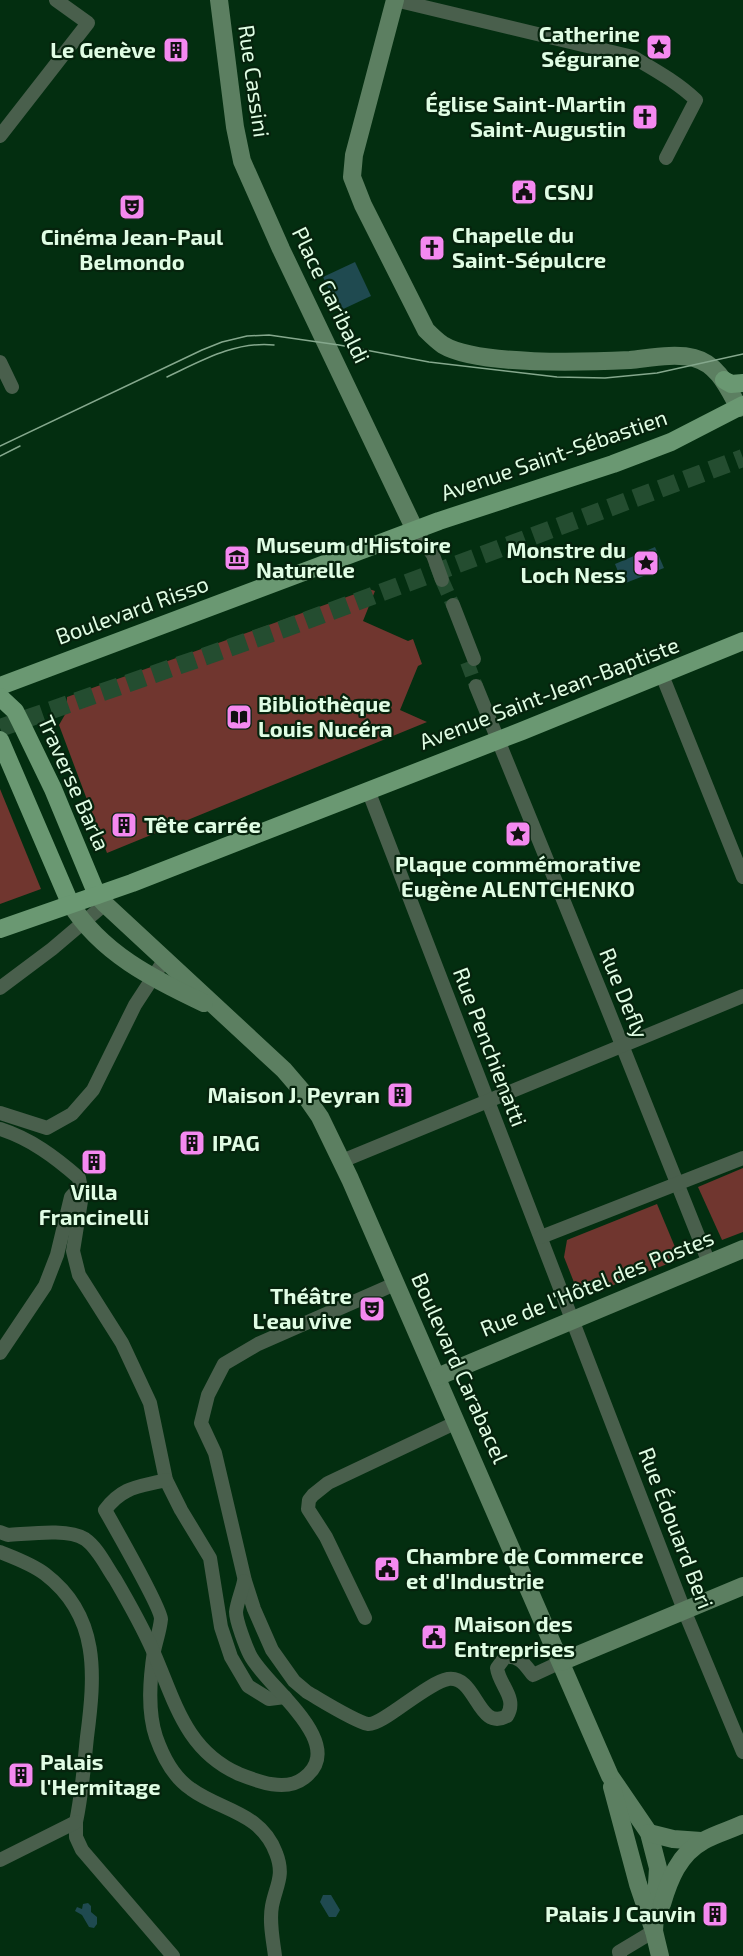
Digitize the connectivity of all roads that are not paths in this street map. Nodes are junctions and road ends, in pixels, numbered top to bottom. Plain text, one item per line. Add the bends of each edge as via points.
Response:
1 (57, 0) edge
2 (219, 0) edge
3 (395, 0) edge
4 (0, 136) edge
5 (666, 158) dead end
6 (245, 168) joint
7 (0, 362) edge
8 (724, 380) junction
9 (743, 383) edge
10 (12, 387) dead end
11 (742, 409) edge
12 (415, 530) junction
13 (439, 581) tunnel mouth
14 (450, 607) tunnel mouth
15 (743, 641) edge
16 (471, 660) tunnel mouth
17 (662, 675) junction
18 (480, 685) tunnel mouth
19 (0, 686) edge
20 (0, 697) edge
21 (0, 740) edge
22 (499, 740) junction
23 (368, 790) junction
24 (743, 877) edge
25 (101, 899) junction
26 (70, 903) junction
27 (84, 922) junction
28 (0, 929) edge
29 (165, 959) junction
30 (152, 978) junction
31 (0, 988) edge
32 (743, 996) edge
33 (219, 1011) junction
34 (622, 1045) junction
35 (488, 1101) junction
36 (0, 1113) edge
37 (0, 1129) edge
38 (743, 1158) edge
39 (342, 1161) junction
40 (677, 1183) junction
41 (81, 1186) junction
42 (541, 1237) junction
43 (743, 1249) edge
44 (709, 1263) junction
45 (397, 1283) junction
46 (573, 1318) junction
47 (0, 1353) edge
48 (437, 1377) junction
49 (457, 1422) junction
50 (166, 1480) junction
51 (0, 1532) edge
52 (0, 1552) edge
53 (244, 1581) junction
54 (743, 1586) edge
55 (684, 1610) junction
56 (365, 1618) dead end
57 (154, 1653) junction
58 (561, 1662) junction
59 (285, 1697) junction
60 (743, 1752) edge
61 (610, 1776) junction
62 (76, 1822) junction
63 (743, 1824) edge
64 (649, 1833) junction
65 (701, 1841) junction
66 (0, 1860) edge
67 (654, 1931) junction
68 (173, 1956) edge
69 (274, 1956) edge
70 (620, 1956) edge
71 (660, 1956) edge

1 - 4 street via 88,23
2 - 6 main road, Rue Cassini via 235,128
3 - 5 street via 633,57 680,85 696,100
3 - 8 main road via 354,155 352,177 426,330 443,345 469,354 553,362 694,358
6 - 12 main road, Place Garibaldi
7 - 10 street
8 - 9 main road
8 - 11 main road
11 - 12 main road, Avenue Saint-Sébastien via 623,460
12 - 13 street
12 - 19 main road, Boulevard Risso
14 - 16 street
15 - 17 main road, Avenue Saint-Jean-Baptiste
17 - 22 main road, Avenue Saint-Jean-Baptiste
17 - 24 street
18 - 22 street, Rue Defly
20 - 25 main road, Traverse Barla via 21,723
21 - 26 main road
22 - 23 main road, Avenue Saint-Jean-Baptiste
22 - 34 street, Rue Defly
23 - 25 main road, Avenue Saint-Jean-Baptiste via 132,883
23 - 35 street, Rue Penchienatti
25 - 26 main road, Avenue Saint-Jean-Baptiste
25 - 27 street
25 - 29 main road, Boulevard Carabacel
26 - 27 main road
26 - 28 main road, Avenue Saint-Jean-Baptiste
27 - 30 main road, Boulevard Carabacel via 118,955
27 - 31 street
29 - 30 street
29 - 33 main road, Boulevard Carabacel
30 - 33 main road, Boulevard Carabacel
30 - 36 street via 93,1090 72,1114 47,1128
32 - 34 street
33 - 39 main road, Boulevard Carabacel via 302,1091
34 - 35 street
34 - 40 street, Rue Defly
35 - 39 street
35 - 42 street, Rue Penchienatti
37 - 41 street via 51,1154 79,1178
38 - 40 street
39 - 45 main road, Boulevard Carabacel
40 - 42 street
40 - 44 street, Rue Defly
41 - 47 street via 71,1197 45,1287
41 - 50 street via 73,1251 79,1275 122,1343 150,1403
42 - 46 street, Rue Penchienatti
43 - 44 main road, Rue de l'Hôtel des Postes
44 - 46 main road, Rue de l'Hôtel des Postes
45 - 48 main road, Boulevard Carabacel
45 - 53 street via 258,1344 225,1364 208,1395 201,1423 214,1454
46 - 48 main road, Rue de l'Hôtel des Postes
46 - 55 street, Rue Édouard Beri
48 - 49 main road, Boulevard Carabacel
49 - 56 street via 328,1483 309,1500 308,1509
49 - 58 main road, Boulevard Carabacel
50 - 57 street via 124,1491 105,1510 161,1617
50 - 59 street via 210,1558 221,1627 231,1657 248,1686 269,1699
51 - 57 street via 72,1534 84,1539 103,1560 138,1616
52 - 62 street via 30,1564 68,1596 90,1642 92,1698
53 - 58 street via 272,1650 294,1681 366,1723 379,1722 412,1697 451,1679 468,1686 490,1718 502,1719 510,1708 497,1668 505,1657 520,1659 533,1676
53 - 59 street via 236,1614 251,1657
54 - 55 main road
55 - 58 main road
55 - 60 street, Rue Édouard Beri
57 - 59 street via 178,1714 206,1752 249,1778 276,1785 291,1785 312,1772 319,1756 317,1745
57 - 69 street via 151,1711 165,1758 177,1777 191,1789 248,1818 265,1834 276,1853 280,1882 272,1906
58 - 61 main road, Boulevard Carabacel
61 - 64 main road, Boulevard Carabacel
61 - 67 main road, Boulevard Carabacel
62 - 66 street
62 - 68 street via 76,1838 82,1850
63 - 65 main road
64 - 65 main road
64 - 67 main road, Boulevard Carabacel via 658,1868
65 - 67 main road via 675,1869
67 - 70 street via 619,1952
67 - 71 main road

